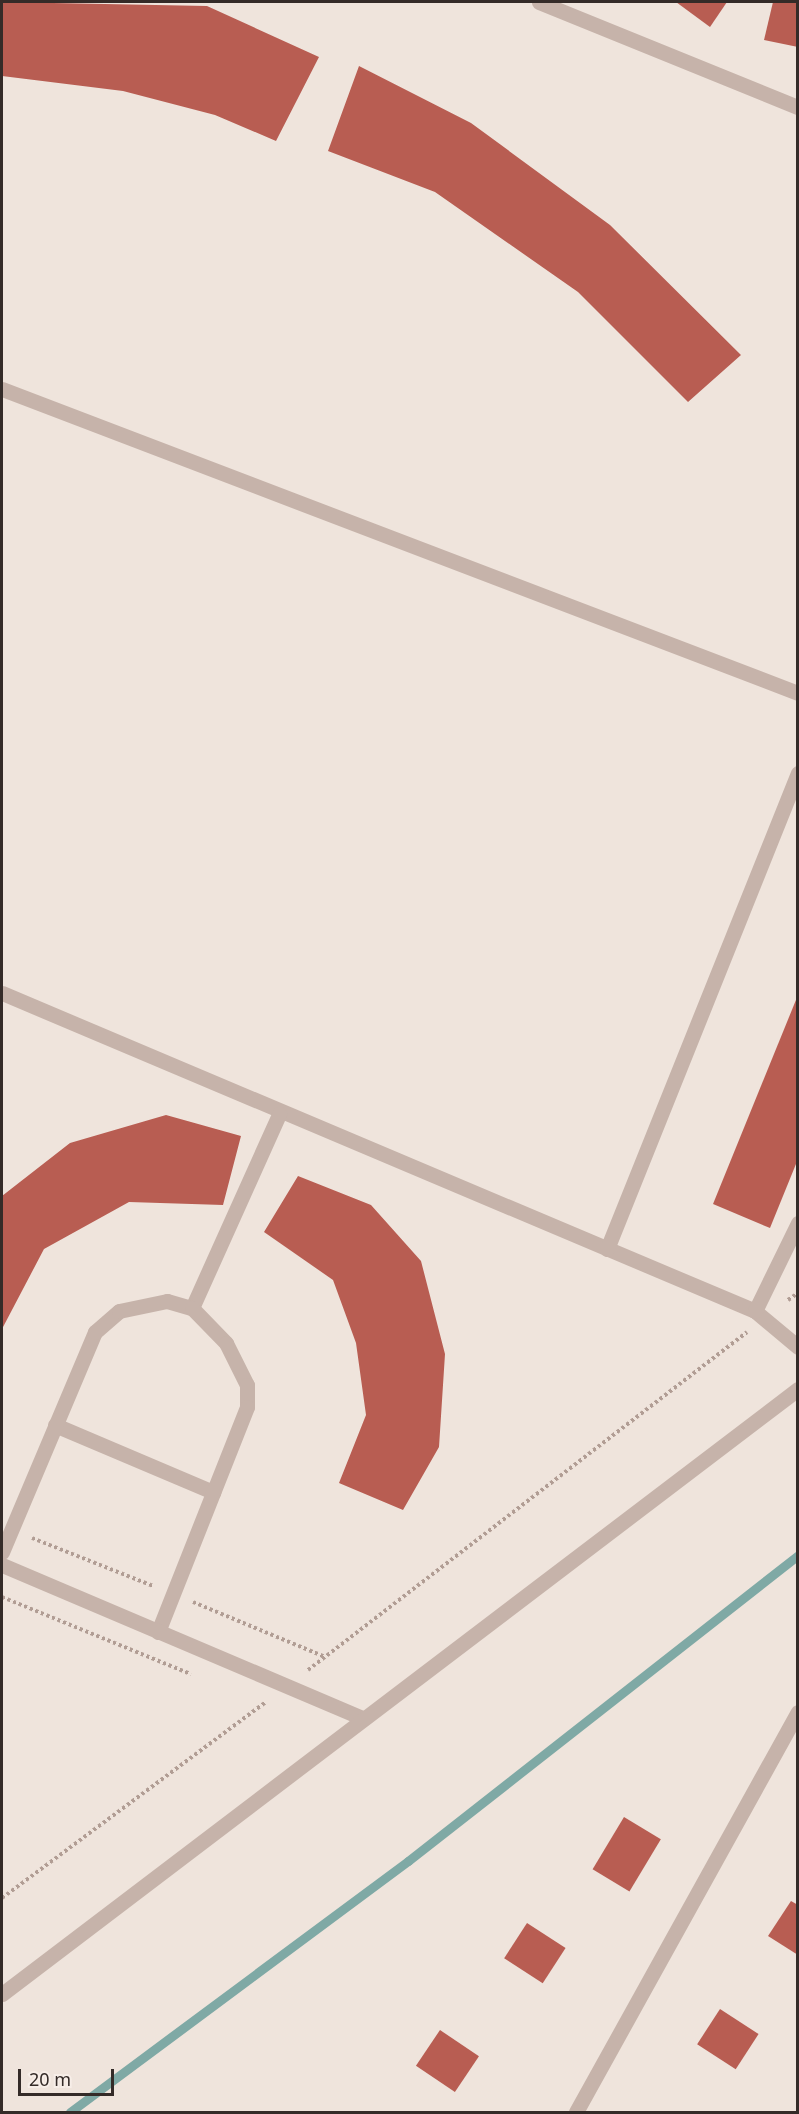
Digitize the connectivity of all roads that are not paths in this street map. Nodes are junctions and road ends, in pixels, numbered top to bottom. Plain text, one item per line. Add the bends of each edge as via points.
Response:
1 (539, 2) edge
2 (798, 107) edge
3 (2, 389) edge
4 (798, 693) edge
5 (798, 773) edge
6 (2, 993) edge
7 (279, 1114) junction
8 (798, 1223) edge
9 (607, 1249) junction
10 (192, 1308) junction
11 (761, 1314) junction
12 (798, 1347) edge
13 (798, 1389) edge
14 (55, 1425) junction
15 (213, 1492) junction
16 (2, 1552) edge
17 (2, 1565) edge
18 (158, 1632) junction
19 (798, 1712) edge
20 (364, 1719) junction
21 (2, 1994) edge
22 (576, 2112) edge

1 - 2 street
3 - 4 street
5 - 9 street
6 - 7 street
7 - 9 street
7 - 10 street
8 - 11 street
9 - 11 street
10 - 14 street via 167,1301 118,1311 95,1332
10 - 15 street via 226,1343 247,1385 247,1407
11 - 12 street
13 - 20 street
14 - 15 street
14 - 16 street
15 - 18 street
17 - 18 street
18 - 20 street
19 - 22 street
20 - 21 street

